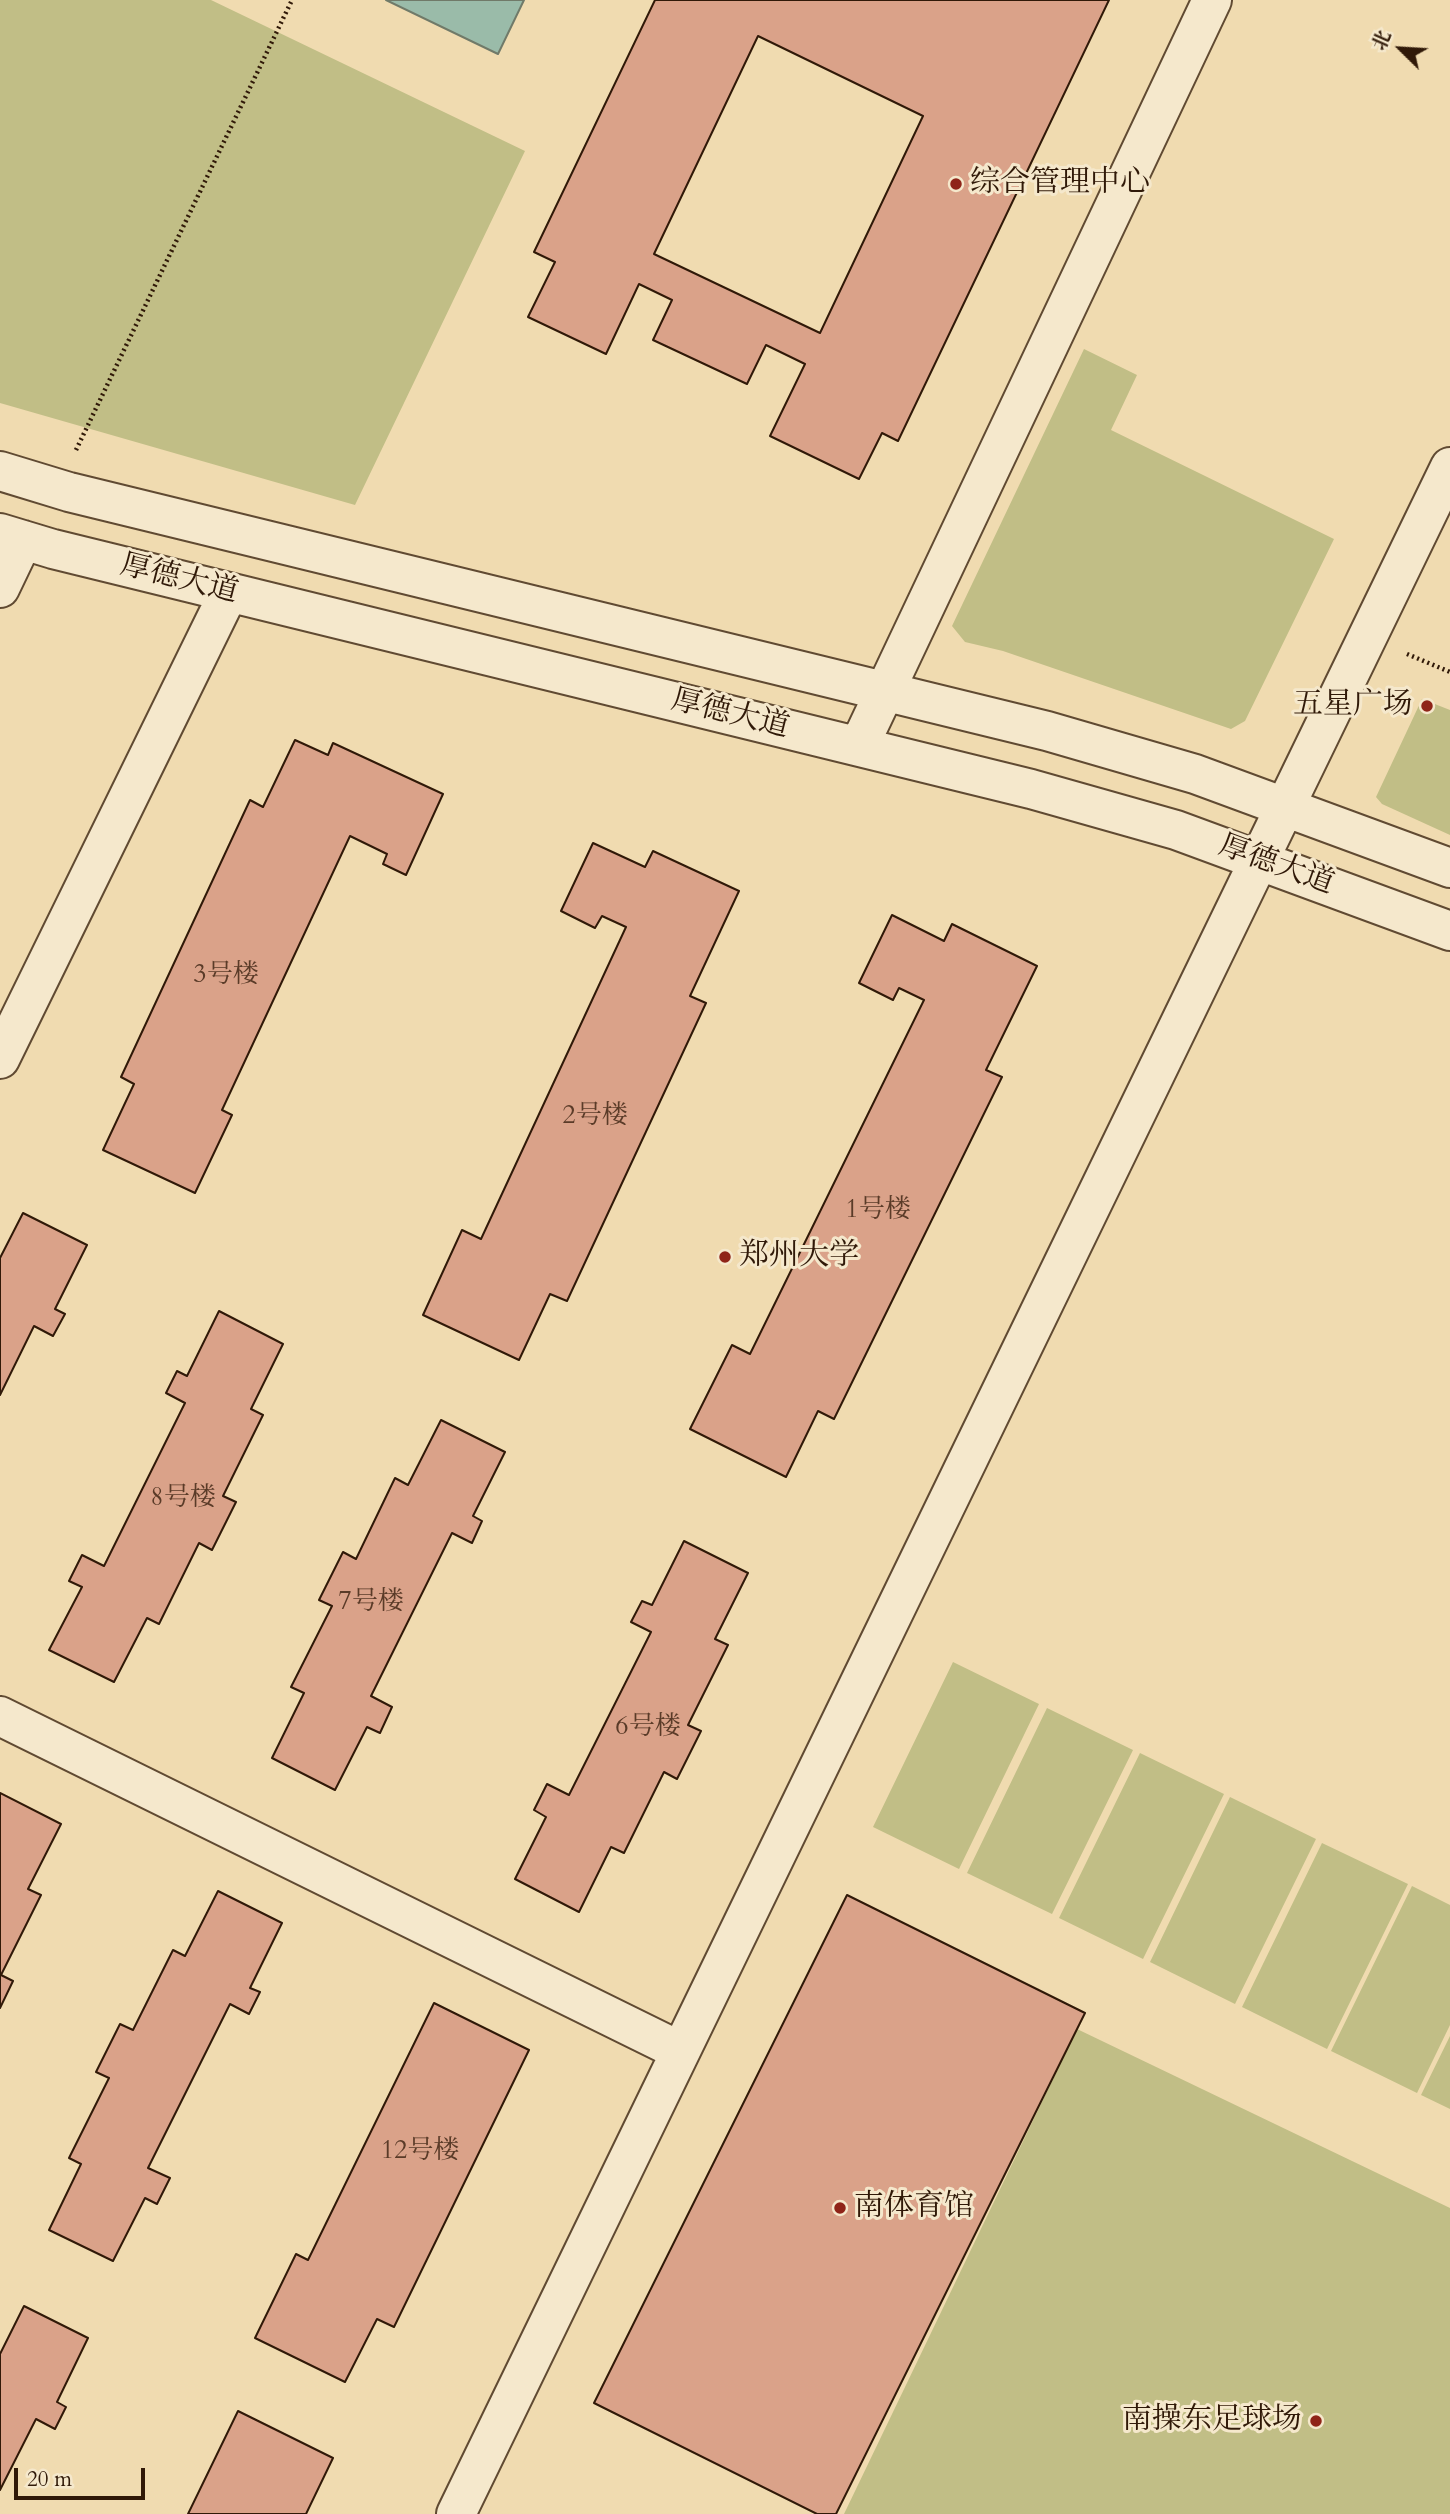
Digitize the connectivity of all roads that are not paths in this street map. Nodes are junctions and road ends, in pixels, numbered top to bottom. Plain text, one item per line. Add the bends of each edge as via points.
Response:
1 (1212, 0) edge
2 (1450, 467) edge
3 (0, 471) edge
4 (12, 536) edge
5 (0, 588) edge
6 (229, 592) junction
7 (883, 691) junction
8 (859, 746) junction
9 (1286, 807) junction
10 (1259, 860) junction
11 (1450, 868) edge
12 (1450, 931) edge
13 (2, 1049) edge
14 (0, 1716) edge
15 (680, 2051) junction
16 (456, 2514) edge

1 - 7 lane
2 - 9 lane
3 - 7 lane, 厚德大道 via 57,489
4 - 5 lane
4 - 6 lane, 厚德大道
6 - 8 lane, 厚德大道
6 - 13 lane
7 - 8 lane
7 - 9 lane, 厚德大道 via 1047,731 1195,774
8 - 10 lane, 厚德大道 via 1176,830
9 - 10 lane
9 - 11 lane, 厚德大道
10 - 12 lane, 厚德大道
10 - 15 lane
14 - 15 lane
15 - 16 lane

